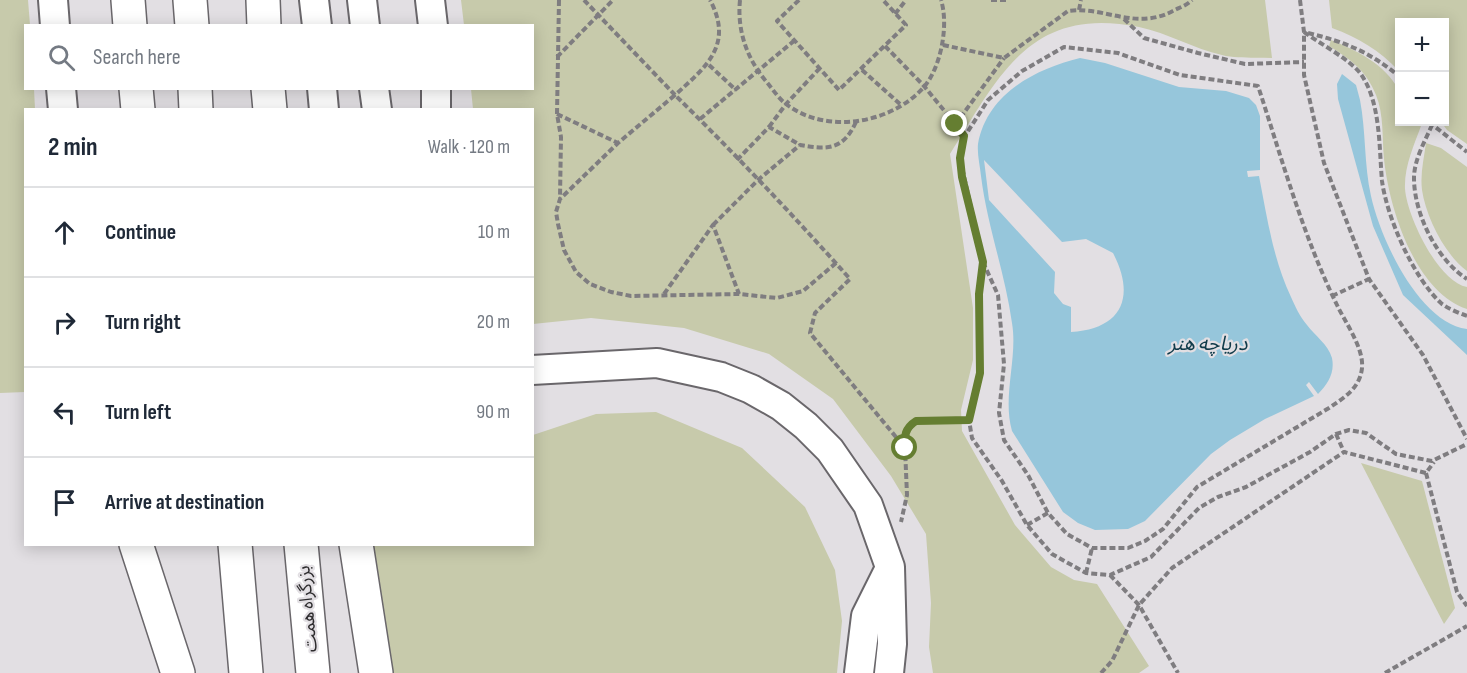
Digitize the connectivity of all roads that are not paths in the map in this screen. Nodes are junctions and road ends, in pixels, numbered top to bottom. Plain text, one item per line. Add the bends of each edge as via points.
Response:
1 (53, 0) edge
2 (128, 0) edge
3 (190, 0) edge
4 (263, 0) edge
5 (314, 0) edge
6 (362, 0) edge
7 (430, 0) edge
8 (55, 24) edge
9 (130, 24) edge
10 (192, 24) edge
11 (264, 24) edge
12 (317, 24) edge
13 (365, 24) edge
14 (433, 24) edge
15 (61, 90) edge
16 (136, 90) edge
17 (195, 90) edge
18 (268, 90) edge
19 (322, 90) edge
20 (374, 90) edge
21 (436, 90) edge
22 (63, 108) edge
23 (138, 108) edge
24 (196, 108) edge
25 (270, 108) edge
26 (324, 108) edge
27 (377, 108) edge
28 (436, 108) edge
29 (534, 370) edge
30 (137, 546) edge
31 (235, 546) edge
32 (301, 546) edge
33 (356, 546) edge
34 (890, 567) junction
35 (178, 673) edge
36 (246, 673) edge
37 (313, 673) edge
38 (376, 673) edge
39 (859, 673) edge
40 (889, 673) edge

1 - 8 street
2 - 9 highway
3 - 10 highway
4 - 11 highway
5 - 12 street
6 - 13 street
7 - 14 street
15 - 22 street
16 - 23 highway
17 - 24 highway
18 - 25 highway
19 - 26 street
20 - 27 street
21 - 28 street
29 - 34 street via 657,363 721,377 751,389 781,406 830,450 868,504
30 - 35 highway
31 - 36 highway
32 - 37 highway, بزرگراه همت
33 - 38 highway
34 - 39 street via 866,616
34 - 40 street

